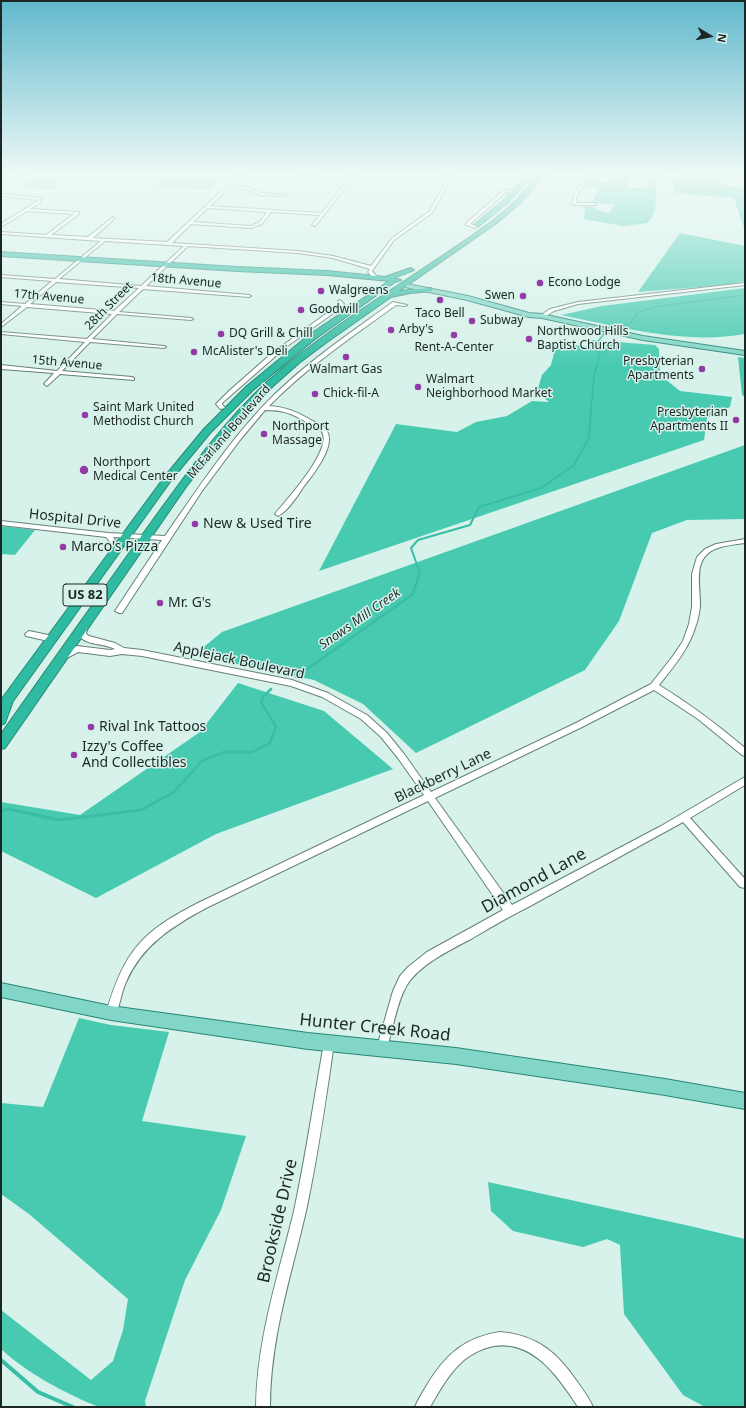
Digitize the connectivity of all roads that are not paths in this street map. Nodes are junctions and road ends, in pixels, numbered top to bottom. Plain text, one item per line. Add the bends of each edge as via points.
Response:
1 (84, 238) edge
2 (90, 238) joint
3 (174, 238) edge
4 (395, 238) edge
5 (474, 238) edge
6 (105, 239) junction
7 (169, 243) junction
8 (188, 244) junction
9 (1, 254) edge
10 (82, 259) junction
11 (165, 264) junction
12 (418, 265) dead end
13 (372, 268) junction
14 (237, 269) junction
15 (410, 270) junction
16 (425, 270) junction
17 (1, 276) edge
18 (354, 279) junction
19 (55, 281) junction
20 (393, 281) junction
21 (405, 283) junction
22 (427, 284) junction
23 (745, 284) edge
24 (375, 285) junction
25 (141, 288) junction
26 (249, 296) dead end
27 (384, 298) junction
28 (340, 301) dead end
29 (1, 303) edge
30 (405, 304) dead end
31 (26, 305) junction
32 (116, 312) junction
33 (542, 316) junction
34 (192, 319) dead end
35 (1, 326) edge
36 (1, 333) edge
37 (88, 340) junction
38 (164, 346) dead end
39 (745, 352) edge
40 (1, 367) edge
41 (57, 372) junction
42 (132, 379) dead end
43 (47, 384) dead end
44 (222, 408) dead end
45 (264, 408) junction
46 (278, 514) dead end
47 (1, 523) edge
48 (108, 535) junction
49 (126, 536) junction
50 (147, 536) junction
51 (168, 538) junction
52 (745, 541) edge
53 (116, 551) junction
54 (118, 611) dead end
55 (85, 624) junction
56 (29, 634) dead end
57 (53, 639) junction
58 (122, 651) junction
59 (60, 660) junction
60 (654, 686) junction
61 (9, 699) junction
62 (1, 709) edge
63 (1, 720) edge
64 (1, 743) edge
65 (745, 753) edge
66 (745, 781) edge
67 (429, 798) junction
68 (684, 817) junction
69 (743, 884) dead end
70 (510, 911) junction
71 (1, 990) edge
72 (111, 1013) junction
73 (329, 1043) junction
74 (382, 1048) junction
75 (745, 1101) edge
76 (263, 1407) edge
77 (422, 1407) edge
78 (586, 1407) edge

1 - 2 street
2 - 6 street
3 - 7 street
4 - 13 street
5 - 16 highway, McFarland Boulevard
6 - 7 street
6 - 10 street
7 - 8 street
8 - 11 street, 28th Street
8 - 13 street via 307,253
9 - 10 highway
10 - 11 highway
10 - 19 street
11 - 14 highway
11 - 25 street, 28th Street
12 - 15 highway, McFarland Boulevard
13 - 24 street via 370,271
14 - 18 highway
14 - 24 highway via 320,273
15 - 20 highway, McFarland Boulevard / US 82
15 - 24 highway
16 - 21 highway, McFarland Boulevard
16 - 22 highway
17 - 19 street, 18th Avenue
18 - 20 highway
18 - 24 highway
19 - 25 street, 18th Avenue
19 - 31 street
20 - 21 highway
20 - 24 highway, McFarland Boulevard / US 82
20 - 24 highway
21 - 22 main road
21 - 27 highway, McFarland Boulevard / US 82
22 - 27 highway
22 - 33 main road via 469,299
23 - 33 street via 578,303 552,310
24 - 49 highway, McFarland Boulevard / US 82 via 250,388 218,420 181,460
25 - 26 street, 18th Avenue
25 - 32 street, 28th Street
27 - 50 highway, McFarland Boulevard / US 82 via 313,348 262,393 211,450
28 - 44 street via 340,306 254,370 220,402
29 - 31 street, 17th Avenue
30 - 45 street via 396,303 344,339
31 - 32 street, 17th Avenue
31 - 35 street
32 - 34 street, 17th Avenue
32 - 37 street, 28th Street
33 - 39 main road via 603,331
36 - 37 street
37 - 38 street
37 - 41 street, 28th Street
40 - 41 street, 15th Avenue
41 - 42 street, 15th Avenue
41 - 43 street, 28th Street
45 - 46 street via 294,411 322,428 327,441 308,478
45 - 51 street via 228,452
47 - 48 street, Hospital Drive
48 - 49 street, Hospital Drive
48 - 53 street via 116,546
49 - 50 street, Hospital Drive
49 - 53 highway, McFarland Boulevard / US 82
50 - 51 street, Hospital Drive
50 - 55 highway, McFarland Boulevard / US 82
51 - 54 street
52 - 60 street, Blackberry Lane via 718,545 699,559 695,574 696,607 687,641
53 - 57 highway, McFarland Boulevard / US 82
55 - 58 street, Applejack Boulevard via 82,635 86,639 117,645
55 - 59 highway, McFarland Boulevard / US 82
56 - 57 street
57 - 61 highway, McFarland Boulevard / US 82
58 - 59 street, Applejack Boulevard via 110,653 77,649 70,651
58 - 67 street, Applejack Boulevard via 292,683 331,698 364,717 384,735
59 - 64 highway, McFarland Boulevard / US 82
60 - 65 street via 711,724
60 - 67 street, Blackberry Lane
61 - 62 highway, McFarland Boulevard / US 82
61 - 63 highway
66 - 68 street, Diamond Lane
67 - 70 street, Applejack Boulevard
67 - 72 street, Blackberry Lane via 203,905 169,924 148,940 131,962 124,974
68 - 69 street
68 - 70 street, Diamond Lane
70 - 74 street, Diamond Lane via 431,956 412,971 398,991
71 - 72 main road, Hunter Creek Road
72 - 73 main road, Hunter Creek Road
73 - 74 main road, Hunter Creek Road
73 - 76 street, Brookside Drive via 296,1230 271,1325 264,1368
74 - 75 main road, Hunter Creek Road via 456,1056
77 - 78 street via 448,1367 461,1355 492,1339 508,1338 524,1342 540,1351 556,1365

